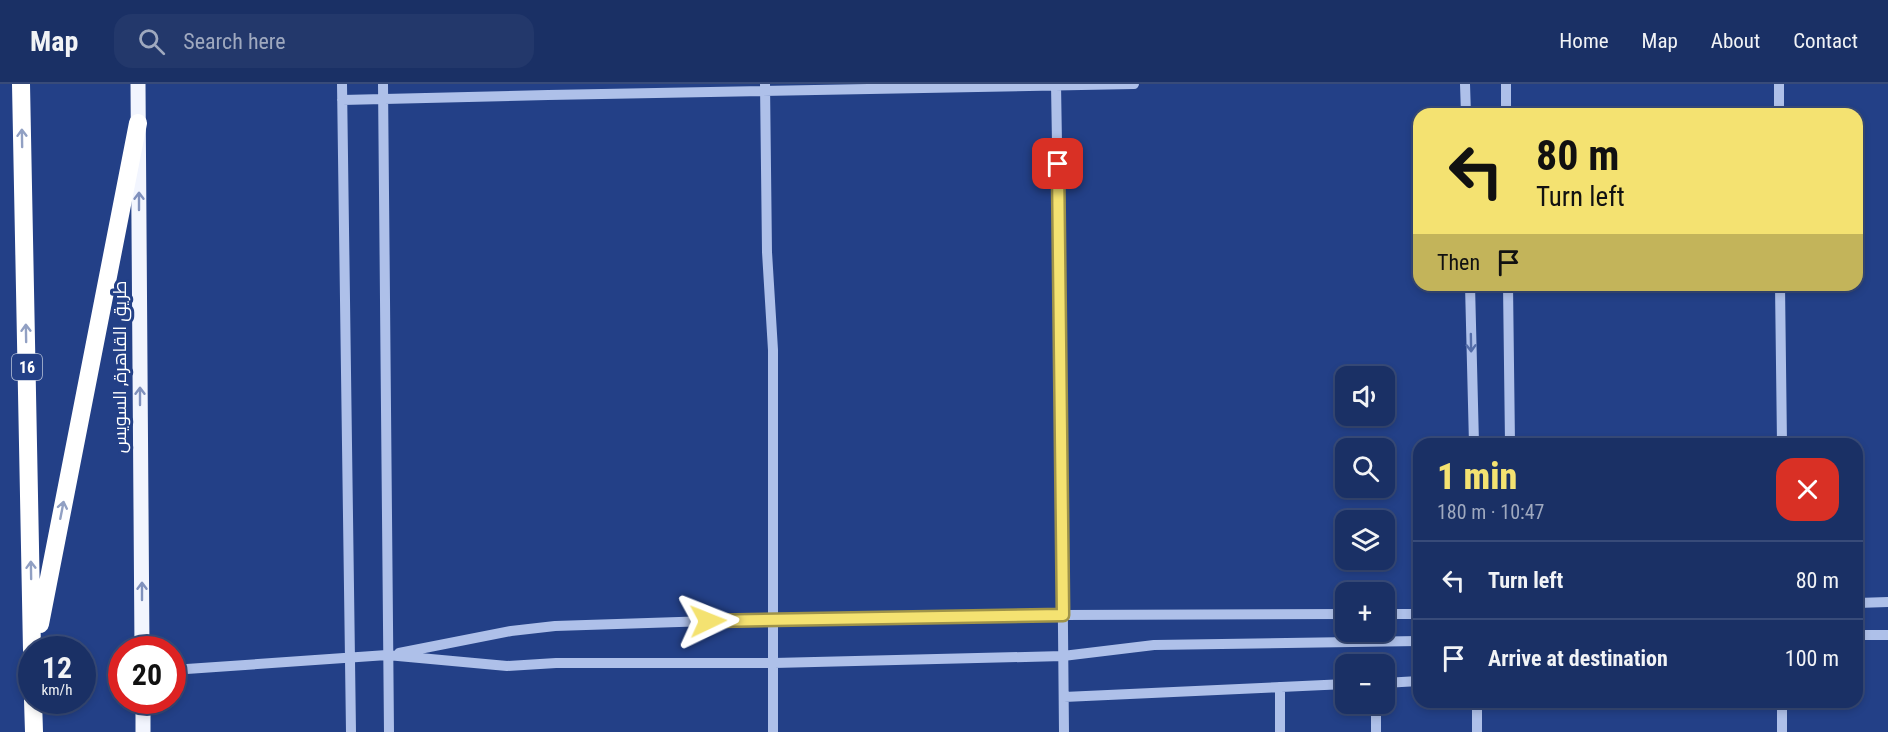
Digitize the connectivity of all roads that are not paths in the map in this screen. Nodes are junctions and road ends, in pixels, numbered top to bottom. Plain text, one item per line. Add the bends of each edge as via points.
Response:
1 (21, 84) edge
2 (138, 84) edge
3 (342, 84) edge
4 (383, 84) edge
5 (1134, 84) edge
6 (1465, 84) edge
7 (1506, 84) edge
8 (1779, 84) edge
9 (1056, 85) edge
10 (765, 88) edge
11 (384, 99) junction
12 (342, 100) junction
13 (1466, 108) edge
14 (1506, 108) edge
15 (1779, 108) edge
16 (138, 123) junction
17 (1470, 291) edge
18 (1508, 291) edge
19 (1780, 291) edge
20 (1474, 438) edge
21 (1510, 438) edge
22 (1782, 438) edge
23 (1888, 602) edge
24 (1863, 603) edge
25 (1335, 614) edge
26 (1395, 614) edge
27 (1413, 614) edge
28 (1063, 615) junction
29 (774, 619) junction
30 (1863, 635) edge
31 (1888, 635) edge
32 (34, 636) edge
33 (37, 636) edge
34 (142, 636) edge
35 (1413, 641) edge
36 (387, 655) junction
37 (1063, 656) junction
38 (349, 659) junction
39 (774, 663) junction
40 (186, 669) edge
41 (1413, 681) edge
42 (1395, 682) edge
43 (1335, 684) edge
44 (1280, 687) junction
45 (1064, 698) junction
46 (1477, 708) edge
47 (1782, 708) edge
48 (33, 714) edge
49 (143, 714) edge
50 (1376, 714) edge
51 (34, 732) edge
52 (143, 732) edge
53 (351, 732) edge
54 (389, 732) edge
55 (773, 732) edge
56 (1064, 732) edge
57 (1280, 732) edge
58 (1376, 732) edge
59 (1477, 732) edge
60 (1782, 732) edge

32 -> 1 highway, 16
2 - 16 main road, طريق القاهرة, السويس / 16
3 - 12 lane
4 - 11 lane
5 - 9 lane
6 - 13 lane
7 - 14 lane
8 - 15 lane
9 - 10 lane
9 - 28 lane
10 - 11 lane
10 - 29 lane via 767,252 773,350
11 - 12 lane
11 - 36 lane
12 - 38 lane
33 -> 16 highway, 16
34 -> 16 main road, طريق القاهرة, السويس / 16
17 -> 20 lane
18 - 21 lane
19 - 22 lane
23 - 24 lane
25 - 28 lane
26 - 27 lane
28 - 29 lane
28 - 37 lane
29 - 36 lane via 555,626
29 - 39 lane
30 - 31 lane
35 - 37 lane via 1154,645
36 - 38 lane
36 - 39 lane via 507,666
36 - 54 lane
37 - 39 lane
37 - 45 lane
38 - 40 lane
38 - 53 lane
39 - 55 lane
41 - 42 lane
43 - 44 lane
44 - 45 lane
44 - 57 lane
45 - 56 lane
46 - 59 lane
47 - 60 lane
48 - 51 highway
49 - 52 main road
50 - 58 lane

